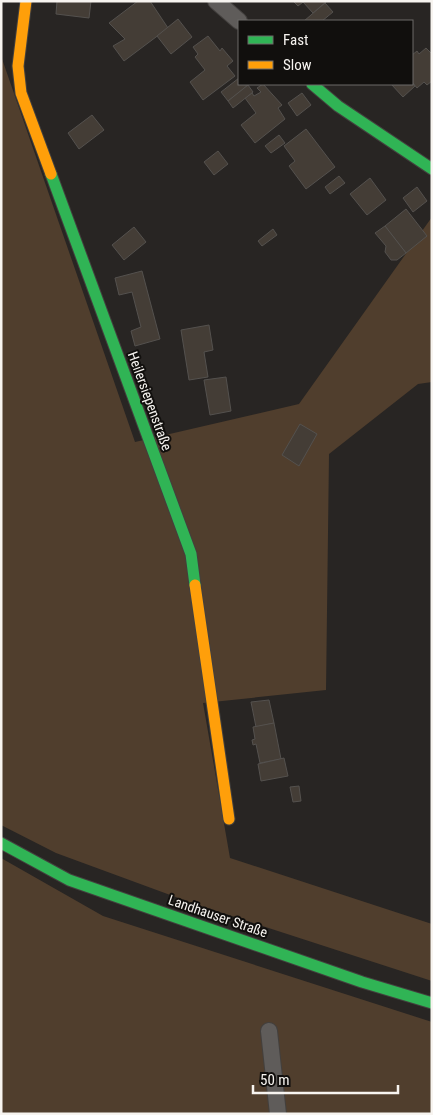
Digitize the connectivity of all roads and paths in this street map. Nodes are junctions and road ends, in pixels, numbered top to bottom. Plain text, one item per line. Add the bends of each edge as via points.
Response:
1 (26, 1) edge
2 (216, 1) edge
3 (239, 20) edge
4 (313, 85) edge
5 (432, 169) edge
6 (229, 819) dead end
7 (1, 843) edge
8 (432, 1002) edge
9 (269, 1031) dead end
10 (278, 1114) edge

1 - 6 street, Heilersiepenstraße via 18,66 21,93 191,554
2 - 3 street
4 - 5 street via 338,106
7 - 8 street, Landhauser Straße via 69,880 362,982
9 - 10 street

